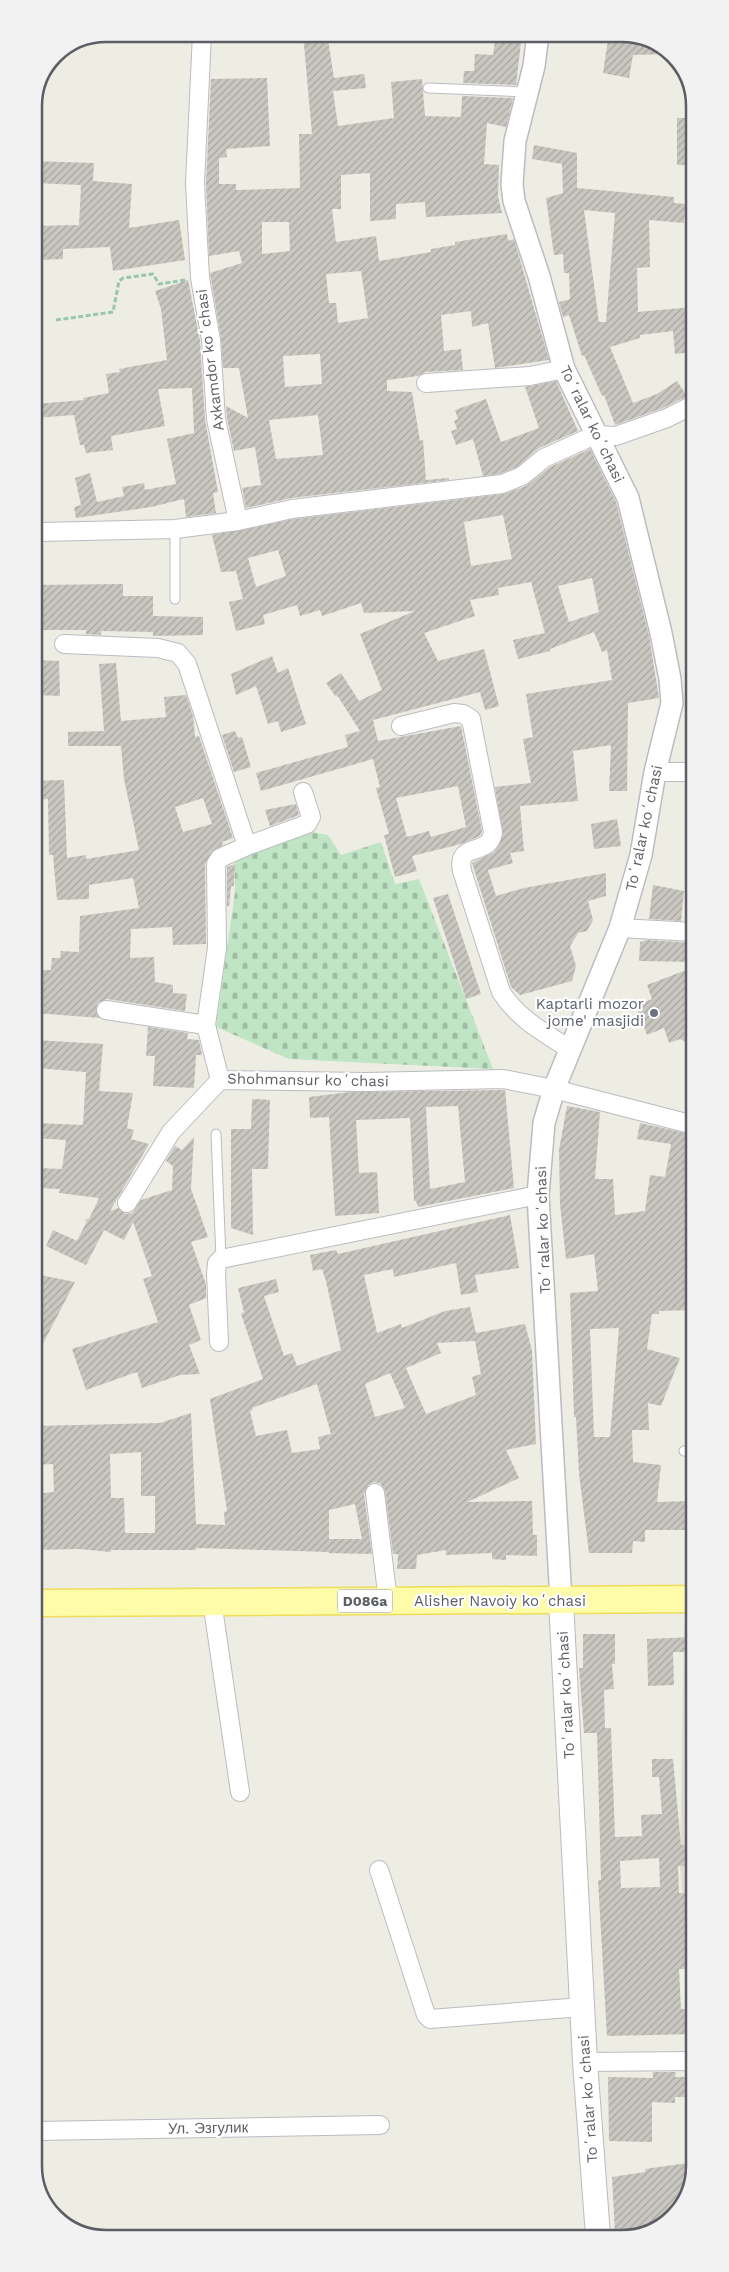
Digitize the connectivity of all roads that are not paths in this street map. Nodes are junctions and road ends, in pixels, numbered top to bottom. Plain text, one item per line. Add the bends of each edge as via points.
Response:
1 (202, 42) edge
2 (536, 43) edge
3 (428, 88) dead end
4 (528, 92) junction
5 (564, 369) junction
6 (426, 383) dead end
7 (686, 408) edge
8 (595, 435) junction
9 (238, 521) junction
10 (175, 530) junction
11 (42, 532) edge
12 (175, 598) dead end
13 (64, 644) dead end
14 (401, 726) dead end
15 (655, 772) junction
16 (686, 772) edge
17 (303, 792) dead end
18 (247, 846) junction
19 (620, 928) junction
20 (686, 932) edge
21 (106, 1010) dead end
22 (206, 1025) junction
23 (571, 1050) junction
24 (220, 1080) junction
25 (554, 1089) junction
26 (686, 1123) edge
27 (216, 1134) dead end
28 (538, 1195) junction
29 (127, 1203) dead end
30 (221, 1259) junction
31 (220, 1342) dead end
32 (375, 1493) dead end
33 (686, 1600) edge
34 (212, 1601) junction
35 (388, 1601) junction
36 (561, 1601) junction
37 (42, 1603) edge
38 (240, 1792) dead end
39 (379, 1870) dead end
40 (582, 2007) junction
41 (686, 2061) edge
42 (585, 2062) junction
43 (380, 2125) dead end
44 (42, 2131) edge
45 (598, 2230) edge

1 - 9 street, Axkamdor koʻchasi via 195,183 200,278 211,340 216,419
2 - 4 street, Toʻralar koʻchasi
3 - 4 lane
4 - 5 street, Toʻralar koʻchasi via 515,141 512,184 519,219 539,276
5 - 6 street via 530,376
5 - 8 street, Toʻralar koʻchasi
7 - 8 street via 616,436
8 - 9 street via 544,458 522,476 502,484 292,509
8 - 15 street, Toʻralar koʻchasi via 628,498 670,678 672,703
9 - 10 street
10 - 11 street
10 - 12 lane
13 - 18 street via 158,648 184,658
14 - 23 street via 454,713 471,719 493,832 486,845 464,853 462,870 501,992 510,1007
15 - 16 street
15 - 19 street, Toʻralar koʻchasi via 641,855
17 - 18 street via 310,817 307,824
18 - 22 street, Shohmansur koʻchasi via 220,858 216,864 217,948
19 - 20 street
19 - 23 street, Toʻralar koʻchasi
21 - 22 street
22 - 24 street, Shohmansur koʻchasi
23 - 25 street, Toʻralar koʻchasi
24 - 25 street, Shohmansur koʻchasi via 502,1080
24 - 29 street via 171,1132
25 - 26 street, Shohmansur koʻchasi
25 - 28 street, Toʻralar koʻchasi via 544,1123
27 - 30 lane
28 - 30 street
28 - 36 street, Toʻralar koʻchasi
30 - 31 street via 217,1263 216,1274
32 - 35 street
33 - 36 main road, Alisher Navoiy koʻchasi / D086a
34 - 35 main road, Alisher Navoiy koʻchasi / D086a
34 - 37 main road, Alisher Navoiy koʻchasi / D086a
34 - 38 street
35 - 36 main road, Alisher Navoiy koʻchasi / D086a
36 - 40 main road, Toʻralar koʻchasi
39 - 40 street via 430,2019
40 - 42 main road, Toʻralar koʻchasi
41 - 42 street
42 - 45 main road, Toʻralar koʻchasi
43 - 44 street, Ул. Эзгулик

